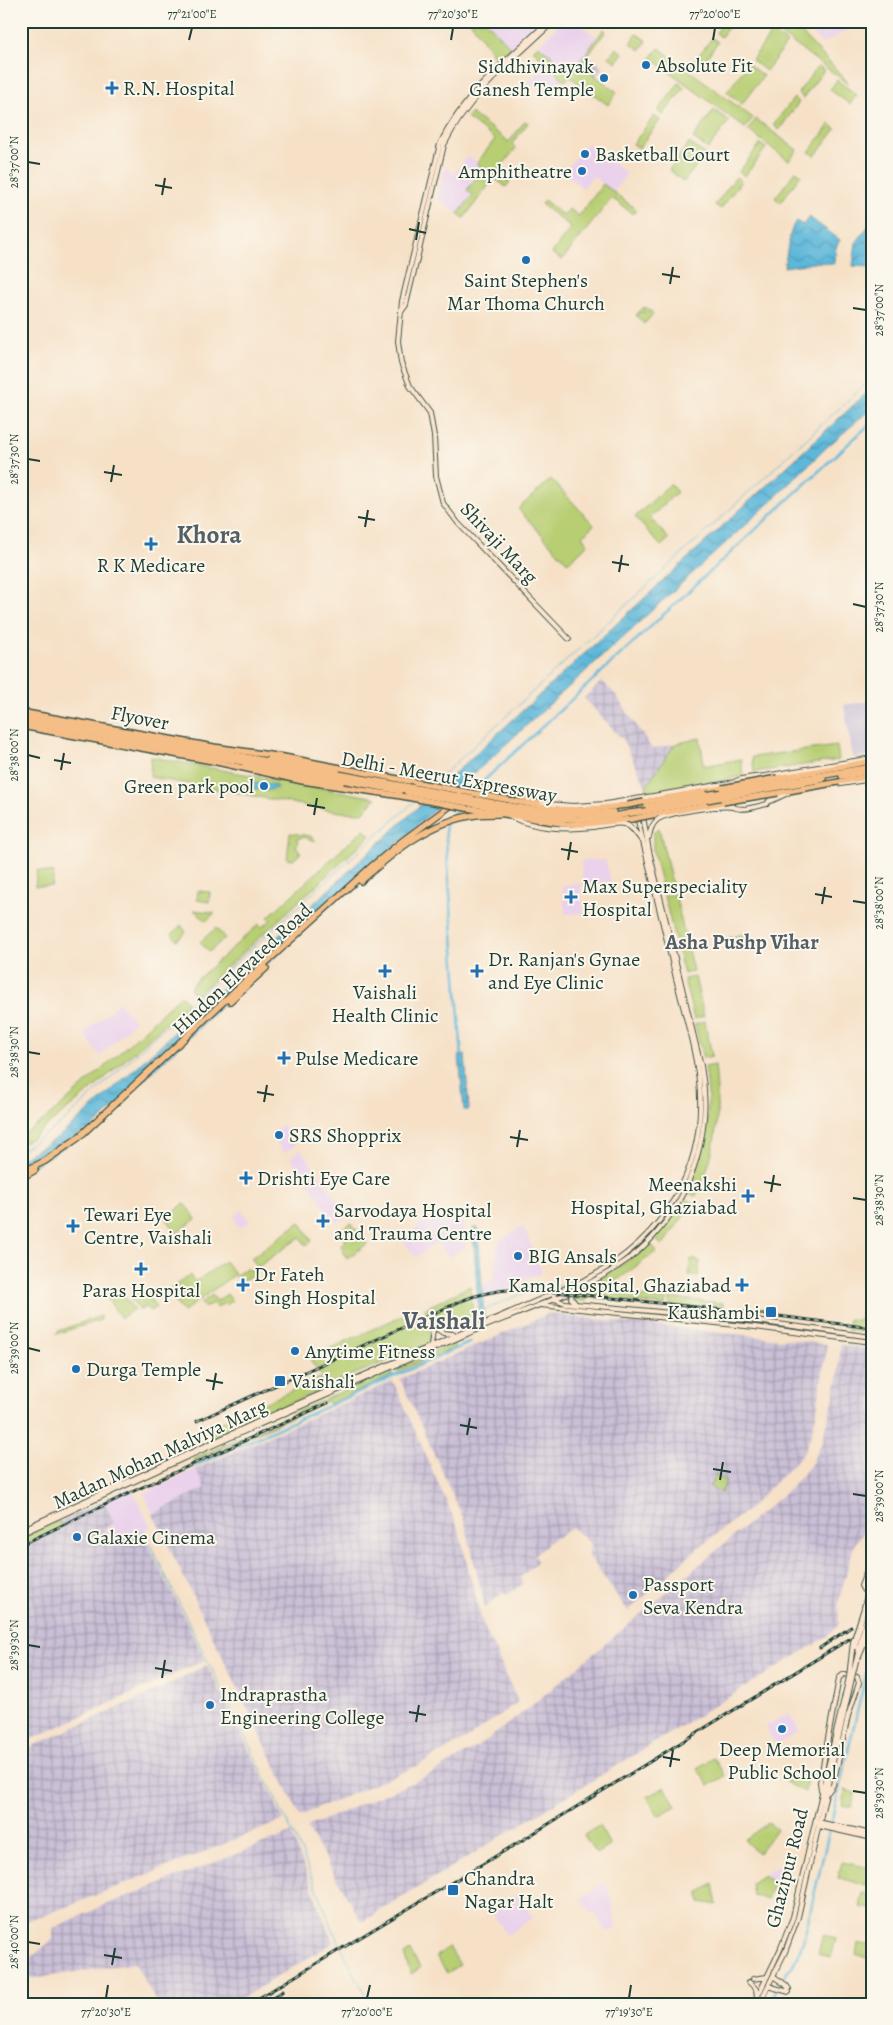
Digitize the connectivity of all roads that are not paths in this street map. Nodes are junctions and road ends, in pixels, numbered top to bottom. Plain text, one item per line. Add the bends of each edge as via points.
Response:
1 (549, 21) edge
2 (554, 21) edge
3 (402, 308) junction
4 (569, 639) dead end
5 (21, 712) edge
6 (21, 716) edge
7 (21, 721) edge
8 (21, 726) edge
9 (111, 735) junction
10 (117, 739) junction
11 (231, 754) junction
12 (213, 759) junction
13 (872, 759) edge
14 (307, 763) junction
15 (872, 767) edge
16 (872, 771) edge
17 (765, 776) junction
18 (832, 776) junction
19 (872, 778) edge
20 (305, 779) junction
21 (735, 782) junction
22 (390, 783) junction
23 (377, 789) junction
24 (408, 790) junction
25 (473, 799) junction
26 (505, 799) junction
27 (640, 799) junction
28 (633, 800) junction
29 (537, 803) junction
30 (767, 804) junction
31 (733, 807) junction
32 (555, 809) junction
33 (500, 814) junction
34 (509, 816) junction
35 (646, 844) junction
36 (21, 1173) edge
37 (21, 1178) edge
38 (662, 1222) junction
39 (574, 1289) junction
40 (552, 1296) junction
41 (576, 1304) junction
42 (537, 1305) junction
43 (558, 1306) junction
44 (656, 1315) junction
45 (791, 1326) junction
46 (797, 1327) junction
47 (790, 1332) junction
48 (796, 1333) junction
49 (455, 1335) junction
50 (872, 1337) edge
51 (872, 1342) edge
52 (431, 1345) junction
53 (21, 1530) edge
54 (21, 1534) edge
55 (872, 1556) edge
56 (872, 1576) edge
57 (871, 1593) edge
58 (866, 1608) junction
59 (851, 1678) junction
60 (824, 1793) junction
61 (820, 1825) junction
62 (834, 1829) junction
63 (816, 1833) junction
64 (872, 1834) edge
65 (872, 1838) edge
66 (773, 1976) junction
67 (767, 1977) junction
68 (768, 1986) junction
69 (757, 1997) junction
70 (754, 2004) edge
71 (759, 2004) edge

1 - 3 main road via 490,76 446,132 440,144
2 - 3 main road via 479,93 449,134
3 - 4 main road, Shivaji Marg via 398,341 402,363 410,386 430,413 436,476 443,503 458,523
5 - 14 highway, Flyover
6 - 9 highway, Delhi - Meerut Expressway
7 - 9 highway, Delhi - Meerut Expressway
8 - 10 highway
9 - 10 highway, Delhi - Meerut Expressway
10 - 11 highway, Delhi - Meerut Expressway
10 - 12 highway, Delhi - Meerut Expressway
11 - 14 highway
11 - 22 highway, Delhi - Meerut Expressway
12 - 20 highway
12 - 20 highway via 249,770
12 - 23 highway, Delhi - Meerut Expressway
13 - 17 main road
13 - 32 highway, bridge via 628,805 584,810
14 - 22 highway
14 - 25 highway, Flyover, bridge via 414,782
15 - 18 highway, Delhi - Meerut Expressway
16 - 18 highway, Delhi - Meerut Expressway
17 - 21 main road
17 - 30 main road via 772,781 775,792
18 - 25 highway, Delhi - Meerut Expressway, bridge via 631,812 553,813
19 - 30 main road via 787,794
19 - 34 highway, bridge via 585,824
20 - 23 highway
21 - 27 main road
21 - 31 main road via 728,787 726,795
22 - 24 highway, Delhi - Meerut Expressway
23 - 24 highway, Delhi - Meerut Expressway
23 - 25 highway, bridge via 400,796
24 - 25 highway, Delhi - Meerut Expressway, bridge
25 - 26 highway
25 - 29 highway via 518,795
25 - 33 highway
25 - 36 highway, Hindon Elevated Road via 470,790 401,842 78,1138
26 - 29 main road
26 - 32 highway
27 - 28 main road
27 - 35 main road, Madan Mohan Malviya Marg
28 - 29 main road via 584,805
28 - 35 main road, Madan Mohan Malviya Marg
29 - 32 highway
30 - 31 main road via 744,809
31 - 35 main road via 719,806 663,816 652,826
33 - 34 highway
33 - 37 highway, Hindon Elevated Road via 481,814 438,826 396,851 80,1141
34 - 35 main road via 519,821 556,827 626,824
35 - 38 main road, Madan Mohan Malviya Marg via 692,1044 700,1094 700,1120 689,1169
38 - 39 main road, Madan Mohan Malviya Marg via 651,1239 618,1266
38 - 40 main road, Madan Mohan Malviya Marg via 616,1263
39 - 40 main road, Madan Mohan Malviya Marg
39 - 41 main road via 571,1298
40 - 41 main road via 560,1302
40 - 42 main road, Madan Mohan Malviya Marg
40 - 43 main road
40 - 49 main road, Madan Mohan Malviya Marg
41 - 44 main road via 648,1311
42 - 43 main road
42 - 54 main road, Madan Mohan Malviya Marg via 298,1407
43 - 44 main road via 638,1317
44 - 45 main road
44 - 47 main road
45 - 46 main road
45 - 47 main road
46 - 48 main road
46 - 50 main road
47 - 48 main road
48 - 51 main road
49 - 52 main road, Madan Mohan Malviya Marg
49 - 52 main road via 435,1330
52 - 53 main road, Madan Mohan Malviya Marg
55 - 57 main road via 862,1586 864,1591
56 - 57 main road
57 - 58 main road, bridge
58 - 59 main road, bridge
58 - 59 main road, bridge via 850,1670
59 - 60 main road
60 - 60 main road via 820,1782 839,1678 844,1674 859,1681 832,1785
60 - 61 main road, Ghazipur Road
61 - 62 main road
61 - 63 main road, Ghazipur Road
61 - 63 main road
62 - 64 main road
62 - 65 main road
63 - 66 main road, Ghazipur Road
66 - 67 main road, Ghazipur Road
66 - 68 main road, Ghazipur Road
66 - 68 main road via 789,1991
67 - 69 main road, Ghazipur Road
67 - 69 main road via 751,1980
68 - 71 main road, Ghazipur Road
69 - 70 main road, Ghazipur Road

